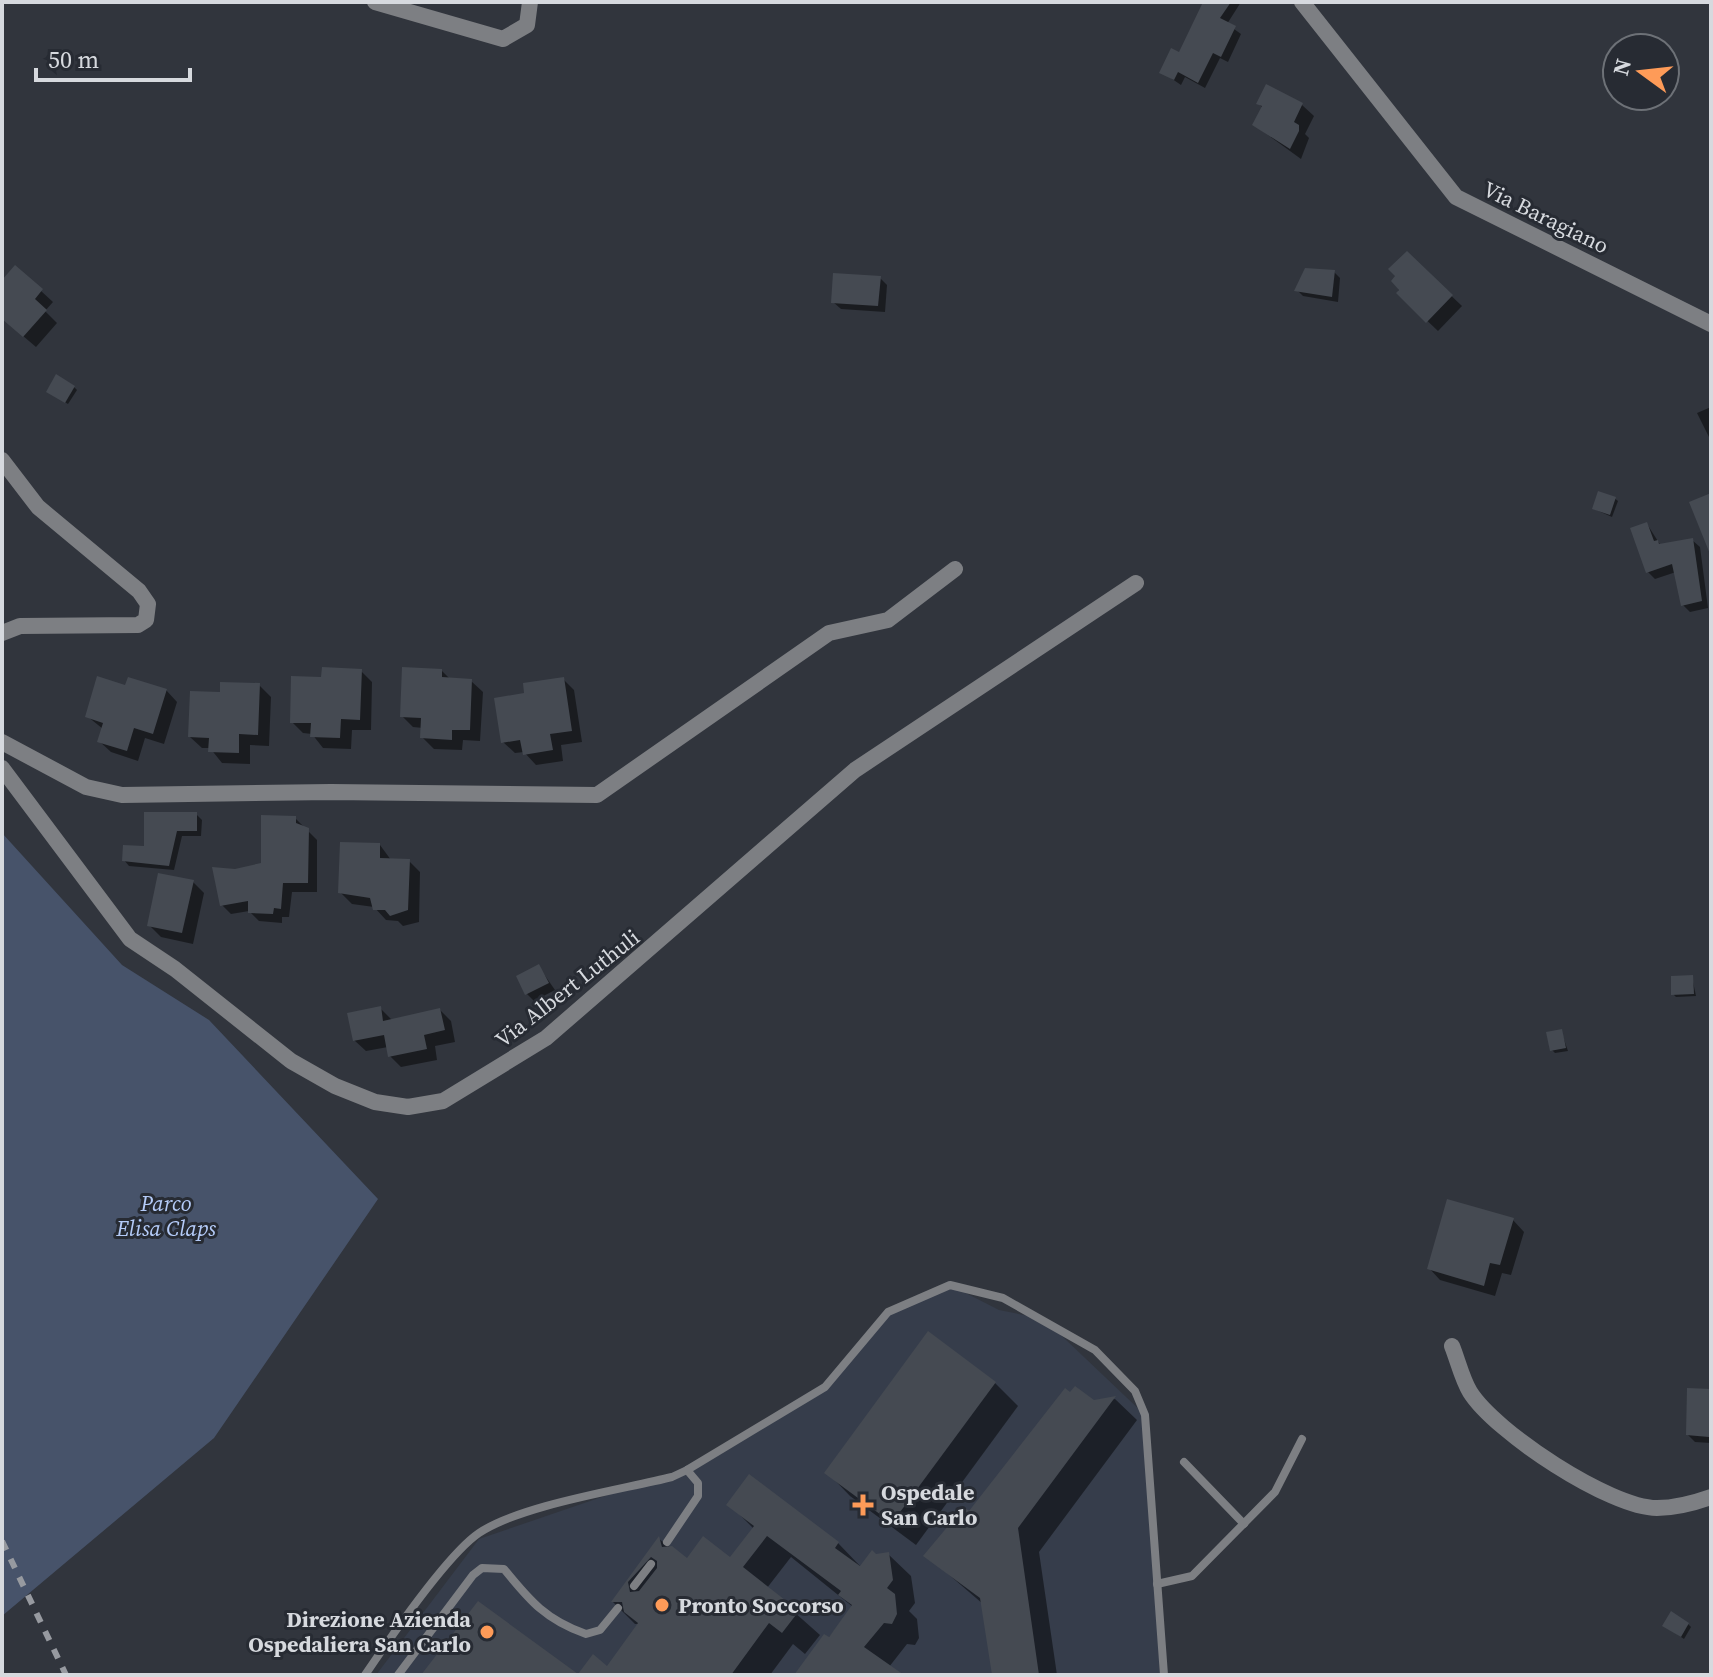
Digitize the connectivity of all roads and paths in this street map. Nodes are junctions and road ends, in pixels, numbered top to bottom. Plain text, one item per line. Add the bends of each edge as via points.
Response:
1 (375, 2) edge
2 (530, 2) edge
3 (1302, 2) edge
4 (1711, 324) edge
5 (2, 460) edge
6 (955, 569) dead end
7 (1136, 583) dead end
8 (2, 633) edge
9 (2, 742) edge
10 (2, 768) edge
11 (1452, 1346) dead end
12 (1302, 1439) dead end
13 (1184, 1462) dead end
14 (687, 1470) junction
15 (1711, 1497) edge
16 (1244, 1524) junction
17 (667, 1542) dead end
18 (651, 1564) dead end
19 (1157, 1584) junction
20 (634, 1586) dead end
21 (618, 1608) dead end
22 (365, 1675) edge
23 (398, 1675) edge
24 (1164, 1675) edge

1 - 2 street via 503,39 527,25
3 - 4 street, Via Baragiano via 1456,197
5 - 8 street via 38,507 148,604 146,620 138,625 20,626
6 - 9 street via 888,620 829,633 597,795 122,795 86,787
7 - 10 street, Via Albert Luthuli via 855,770 546,1038 478,1083 443,1101 419,1105 375,1102 291,1061 130,939
11 - 15 street via 1470,1392 1538,1456 1623,1500 1654,1509
12 - 16 lane via 1275,1492
13 - 16 lane
14 - 17 lane via 698,1483 698,1496
14 - 19 lane via 825,1387 888,1312 950,1285 1003,1298 1095,1350 1135,1391 1145,1415
14 - 22 lane via 518,1515 477,1534
16 - 19 lane via 1192,1576
18 - 20 lane
19 - 24 lane
21 - 23 lane via 600,1630 586,1634 542,1612 504,1569 482,1568

